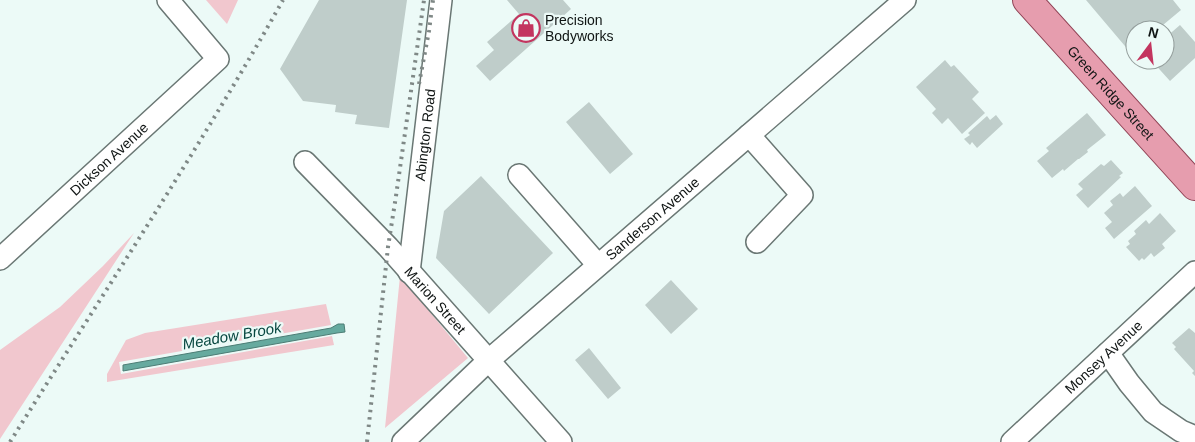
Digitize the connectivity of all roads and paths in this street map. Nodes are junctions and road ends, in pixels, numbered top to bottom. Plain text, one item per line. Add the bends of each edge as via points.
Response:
1 (168, 0) edge
2 (441, 0) edge
3 (905, 0) edge
4 (1027, 0) edge
5 (749, 135) junction
6 (305, 162) dead end
7 (519, 176) dead end
8 (1195, 186) edge
9 (757, 242) dead end
10 (0, 258) edge
11 (598, 265) junction
12 (409, 272) junction
13 (1195, 272) edge
14 (1108, 353) junction
15 (489, 360) junction
16 (1195, 438) edge
17 (403, 442) edge
18 (561, 442) edge
19 (1012, 442) edge

1 - 10 street, Dickson Avenue via 218,59
2 - 12 street, Abington Road
3 - 5 street, Sanderson Avenue
4 - 8 main road, Green Ridge Street
5 - 9 street via 802,195
5 - 11 street, Sanderson Avenue
6 - 12 street, Marion Street
7 - 11 street
11 - 15 street, Sanderson Avenue
12 - 15 street, Marion Street
13 - 14 street, Monsey Avenue
14 - 16 street via 1153,412
14 - 19 street, Monsey Avenue
15 - 17 street, Sanderson Avenue
15 - 18 street, Marion Street

